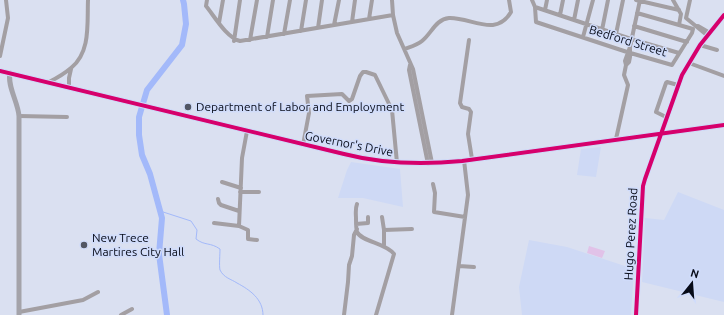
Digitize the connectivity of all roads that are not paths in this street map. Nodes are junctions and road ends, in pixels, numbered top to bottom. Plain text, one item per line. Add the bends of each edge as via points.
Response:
1 (6, 0) edge
2 (88, 0) edge
3 (207, 0) edge
4 (224, 0) edge
5 (240, 0) edge
6 (257, 0) edge
7 (273, 0) edge
8 (290, 0) edge
9 (306, 0) edge
10 (322, 0) edge
11 (339, 0) edge
12 (355, 0) edge
13 (372, 0) edge
14 (392, 0) edge
15 (509, 0) edge
16 (532, 0) edge
17 (547, 0) edge
18 (563, 0) edge
19 (578, 0) edge
20 (593, 0) edge
21 (608, 0) edge
22 (623, 0) edge
23 (639, 0) edge
24 (673, 0) edge
25 (690, 0) edge
26 (535, 7) junction
27 (545, 10) junction
28 (679, 10) junction
29 (637, 13) junction
30 (393, 15) junction
31 (560, 15) junction
32 (724, 15) edge
33 (368, 19) junction
34 (574, 20) junction
35 (352, 22) junction
36 (219, 23) junction
37 (587, 24) junction
38 (334, 25) junction
39 (679, 25) junction
40 (634, 26) junction
41 (318, 28) junction
42 (602, 30) junction
43 (301, 31) junction
44 (284, 34) junction
45 (616, 34) junction
46 (709, 35) junction
47 (267, 37) junction
48 (583, 38) junction
49 (631, 39) junction
50 (234, 40) junction
51 (250, 40) junction
52 (469, 40) dead end
53 (687, 42) junction
54 (700, 45) junction
55 (405, 49) junction
56 (717, 50) dead end
57 (629, 53) junction
58 (679, 53) junction
59 (0, 56) edge
60 (689, 63) junction
61 (71, 68) junction
62 (0, 71) edge
63 (10, 73) junction
64 (724, 76) edge
65 (50, 82) junction
66 (678, 85) junction
67 (69, 87) junction
68 (19, 116) junction
69 (666, 117) junction
70 (67, 118) dead end
71 (724, 125) edge
72 (247, 132) junction
73 (660, 134) junction
74 (616, 139) junction
75 (303, 145) junction
76 (475, 159) junction
77 (464, 160) junction
78 (397, 163) junction
79 (430, 163) junction
80 (222, 182) dead end
81 (433, 184) dead end
82 (240, 190) junction
83 (259, 192) dead end
84 (218, 199) dead end
85 (357, 204) dead end
86 (239, 211) junction
87 (368, 217) dead end
88 (465, 217) junction
89 (382, 218) dead end
90 (214, 223) dead end
91 (239, 226) junction
92 (357, 226) junction
93 (412, 229) dead end
94 (384, 230) junction
95 (258, 240) dead end
96 (384, 245) junction
97 (459, 266) junction
98 (474, 268) dead end
99 (98, 292) dead end
100 (132, 309) dead end
101 (19, 314) edge
102 (121, 315) edge
103 (344, 315) edge
104 (376, 315) edge
105 (452, 315) edge
106 (636, 315) edge

1 - 59 street via 8,18
2 - 61 street via 86,43 81,56
3 - 36 street via 206,6
4 - 36 street
5 - 50 street
6 - 51 street
7 - 47 street
8 - 44 street
9 - 43 street
10 - 41 street
11 - 38 street
12 - 35 street
13 - 33 street
14 - 30 street
15 - 55 street via 511,12 499,24 445,19 422,40
16 - 26 street
17 - 27 street
18 - 31 street
19 - 34 street
20 - 37 street
21 - 42 street
22 - 45 street
23 - 28 street
23 - 29 street
24 - 28 street
25 - 46 street via 685,16
26 - 27 street
26 - 48 street, Bedford Street via 536,22
27 - 31 street
28 - 39 street
29 - 39 street
29 - 40 street
30 - 33 street
30 - 55 street via 397,33
31 - 34 street
32 - 46 street, Hugo Perez Road
33 - 35 street
34 - 37 street
35 - 38 street
36 - 50 street
37 - 42 street
37 - 48 street
38 - 41 street
39 - 53 street, Bedford Street via 691,28 693,32
40 - 49 street
40 - 53 street
41 - 43 street
42 - 45 street
43 - 44 street
44 - 47 street
45 - 49 street
46 - 54 street, Hugo Perez Road
47 - 51 street
48 - 57 street, Bedford Street
49 - 57 street
49 - 58 street
50 - 51 street
52 - 76 street via 460,104 471,112 468,134
53 - 58 street, Bedford Street
54 - 56 street
54 - 60 street, Hugo Perez Road
55 - 79 street
57 - 58 street, Bedford Street via 672,65
57 - 74 street via 629,62 624,74 628,85
60 - 64 street
60 - 66 street, Hugo Perez Road
61 - 65 street
61 - 67 street
62 - 63 main road, Governor's Drive
63 - 65 main road, Governor's Drive
63 - 68 main road via 8,79
65 - 67 main road, Governor's Drive
66 - 69 street, Hugo Perez Road
66 - 69 street via 666,83 656,112
67 - 72 main road, Governor's Drive
68 - 70 street
68 - 101 main road
69 - 73 street, Hugo Perez Road
71 - 73 main road, Governor's Drive
72 - 75 main road, Governor's Drive
72 - 82 street
73 - 74 main road, Governor's Drive
73 - 106 street, Hugo Perez Road via 643,186
74 - 76 main road, Governor's Drive
75 - 78 main road, Governor's Drive via 359,158
75 - 78 street via 309,113 307,96 342,94 350,101 360,76 366,72 375,75 389,104 393,117
76 - 77 main road, Governor's Drive
77 - 79 main road, Governor's Drive
77 - 88 street via 468,195
78 - 79 main road, Governor's Drive
80 - 82 street
81 - 88 street via 434,212
82 - 83 street
82 - 86 street
84 - 86 street via 220,205
85 - 92 street
86 - 91 street
87 - 92 street via 367,224
88 - 97 street
89 - 94 street
90 - 91 street
91 - 95 street via 248,230 248,239
92 - 96 street via 358,234
92 - 103 street via 349,265
93 - 94 street
94 - 96 street
96 - 104 street via 394,256
97 - 98 street
97 - 105 street
99 - 101 street via 83,300
100 - 102 street

